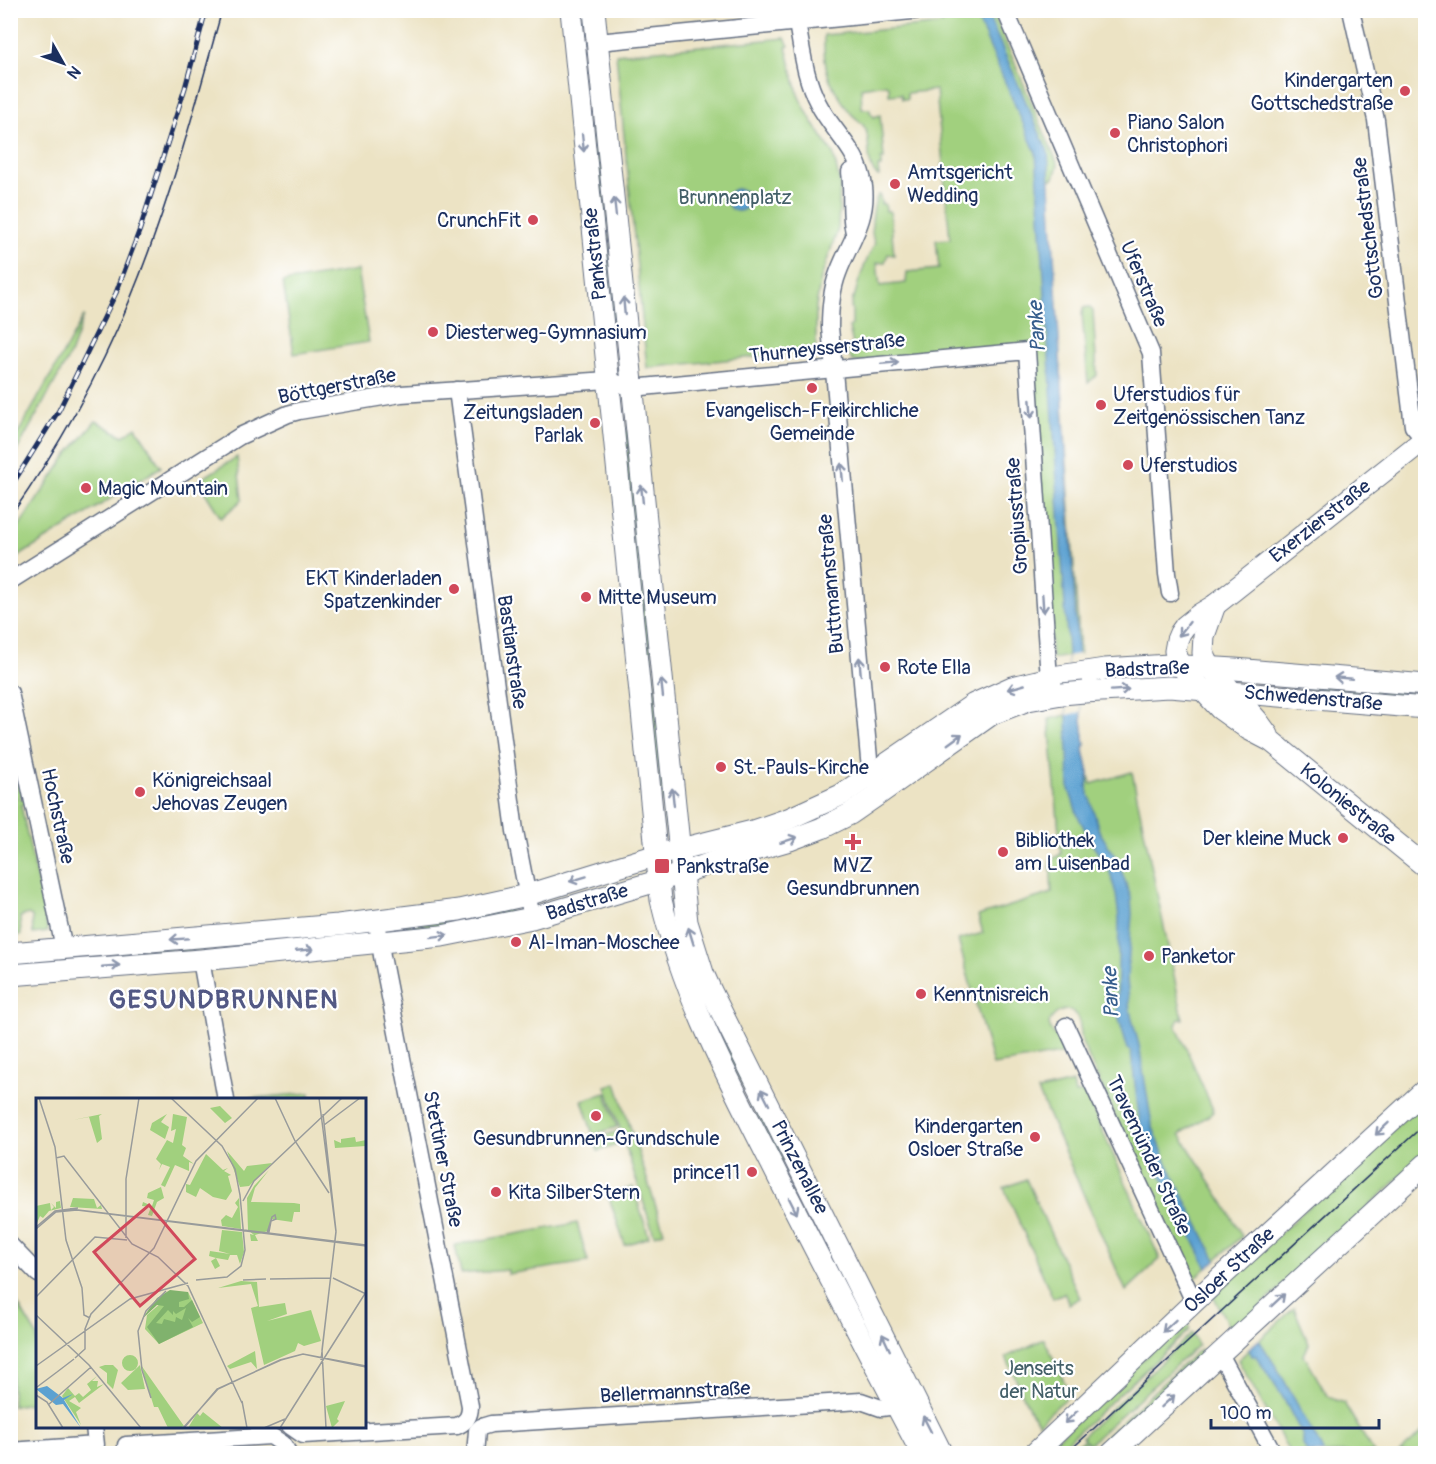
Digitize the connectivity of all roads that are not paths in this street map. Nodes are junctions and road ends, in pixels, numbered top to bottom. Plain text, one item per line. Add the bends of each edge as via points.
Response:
1 (571, 10) edge
2 (594, 10) edge
3 (922, 10) edge
4 (1005, 10) edge
5 (1351, 10) edge
6 (797, 23) junction
7 (598, 42) junction
8 (1027, 351) joint
9 (832, 368) junction
10 (608, 380) junction
11 (632, 388) junction
12 (457, 390) junction
13 (1425, 438) edge
14 (10, 581) edge
15 (1170, 593) dead end
16 (1215, 605) junction
17 (1180, 665) junction
18 (1210, 667) junction
19 (1084, 682) junction
20 (1057, 683) junction
21 (1425, 685) edge
22 (1201, 689) junction
23 (1230, 691) junction
24 (10, 693) edge
25 (1425, 708) edge
26 (1271, 741) junction
27 (871, 774) junction
28 (879, 794) junction
29 (679, 848) junction
30 (657, 855) junction
31 (1425, 867) edge
32 (681, 874) junction
33 (659, 880) junction
34 (527, 895) junction
35 (532, 918) junction
36 (377, 920) junction
37 (380, 942) junction
38 (64, 948) junction
39 (10, 953) edge
40 (201, 960) junction
41 (68, 970) junction
42 (10, 975) edge
43 (1066, 1026) dead end
44 (1425, 1089) edge
45 (226, 1098) edge
46 (1425, 1164) edge
47 (10, 1245) edge
48 (36, 1272) edge
49 (1194, 1302) junction
50 (1220, 1354) junction
51 (902, 1396) junction
52 (94, 1428) edge
53 (297, 1430) edge
54 (474, 1448) edge
55 (126, 1449) edge
56 (10, 1451) edge
57 (290, 1453) edge
58 (921, 1454) edge
59 (942, 1454) edge
60 (1034, 1454) edge
61 (1111, 1454) edge
62 (1274, 1454) edge

1 -> 10 main road, Pankstraße
2 - 7 main road, Pankstraße
3 - 6 street
4 - 15 street, Uferstraße via 1151,353
5 - 13 street, Gottschedstraße via 1376,120 1413,426
6 - 7 street
6 - 9 street via 806,72 817,101 860,165 864,187 864,209 833,288
11 -> 7 main road, Pankstraße
9 -> 8 street, Thurneysserstraße
8 -> 20 street, Gropiusstraße
9 - 11 street, Thurneysserstraße
27 -> 9 street, Buttmannstraße
10 - 11 street
10 - 12 street, Böttgerstraße
10 - 30 main road, Pankstraße
29 -> 11 main road, Pankstraße
12 - 14 street, Böttgerstraße via 401,394 299,411 271,421 240,436
12 - 34 street, Bastianstraße via 515,831
13 - 16 main road, Exerzierstraße
16 -> 17 main road, Exerzierstraße via 1180,633 1175,651
16 - 18 main road via 1203,641 1203,653
17 - 18 main road, Badstraße
17 - 19 main road, Badstraße via 1156,665
17 - 22 main road, Koloniestraße
21 -> 18 main road, Schwedenstraße
18 - 23 main road, Koloniestraße
19 - 20 main road, bridge
19 -> 22 main road, Badstraße
20 -> 27 main road, Badstraße via 1012,687 975,704
28 -> 20 main road, Badstraße via 992,714
22 - 23 main road, Schwedenstraße
22 - 26 main road, Koloniestraße via 1220,709
23 - 25 main road, Schwedenstraße
23 - 26 main road, Koloniestraße
24 - 38 street, Hochstraße
26 - 31 main road, Koloniestraße
27 - 28 street, Buttmannstraße
27 - 29 main road, Badstraße via 841,795 788,819
32 -> 28 main road, Badstraße via 822,828
29 - 30 main road, Badstraße
29 - 32 main road, Prinzenallee
30 - 33 main road, Prinzenallee
30 -> 34 main road, Badstraße
32 - 33 main road, Badstraße
51 -> 32 main road, Prinzenallee via 848,1262 703,973 687,922
33 - 35 main road, Badstraße
33 -> 51 main road, Prinzenallee via 667,927 699,1018 827,1274
34 - 35 street, Bastianstraße
34 - 36 main road, Badstraße via 459,910
37 -> 35 main road, Badstraße via 468,932
36 - 37 street, Stettiner Straße
36 -> 38 main road, Badstraße
40 -> 37 main road, Badstraße
37 - 53 street, Stettiner Straße via 470,1406 467,1419 457,1426
38 - 39 main road, Badstraße
38 - 41 main road
41 -> 40 main road, Badstraße
40 - 45 street
41 - 42 main road, Badstraße
43 - 49 street, Travemünder Straße
44 -> 49 main road, Osloer Straße
50 -> 46 main road
47 - 48 street
49 -> 60 main road, Osloer Straße
61 -> 50 main road
50 - 62 street
51 - 54 street, Bellermannstraße via 875,1394 861,1401 491,1424 477,1431
51 - 58 main road, Prinzenallee
59 -> 51 main road, Prinzenallee
52 - 56 street via 96,1445
55 - 57 street via 268,1437 283,1444

